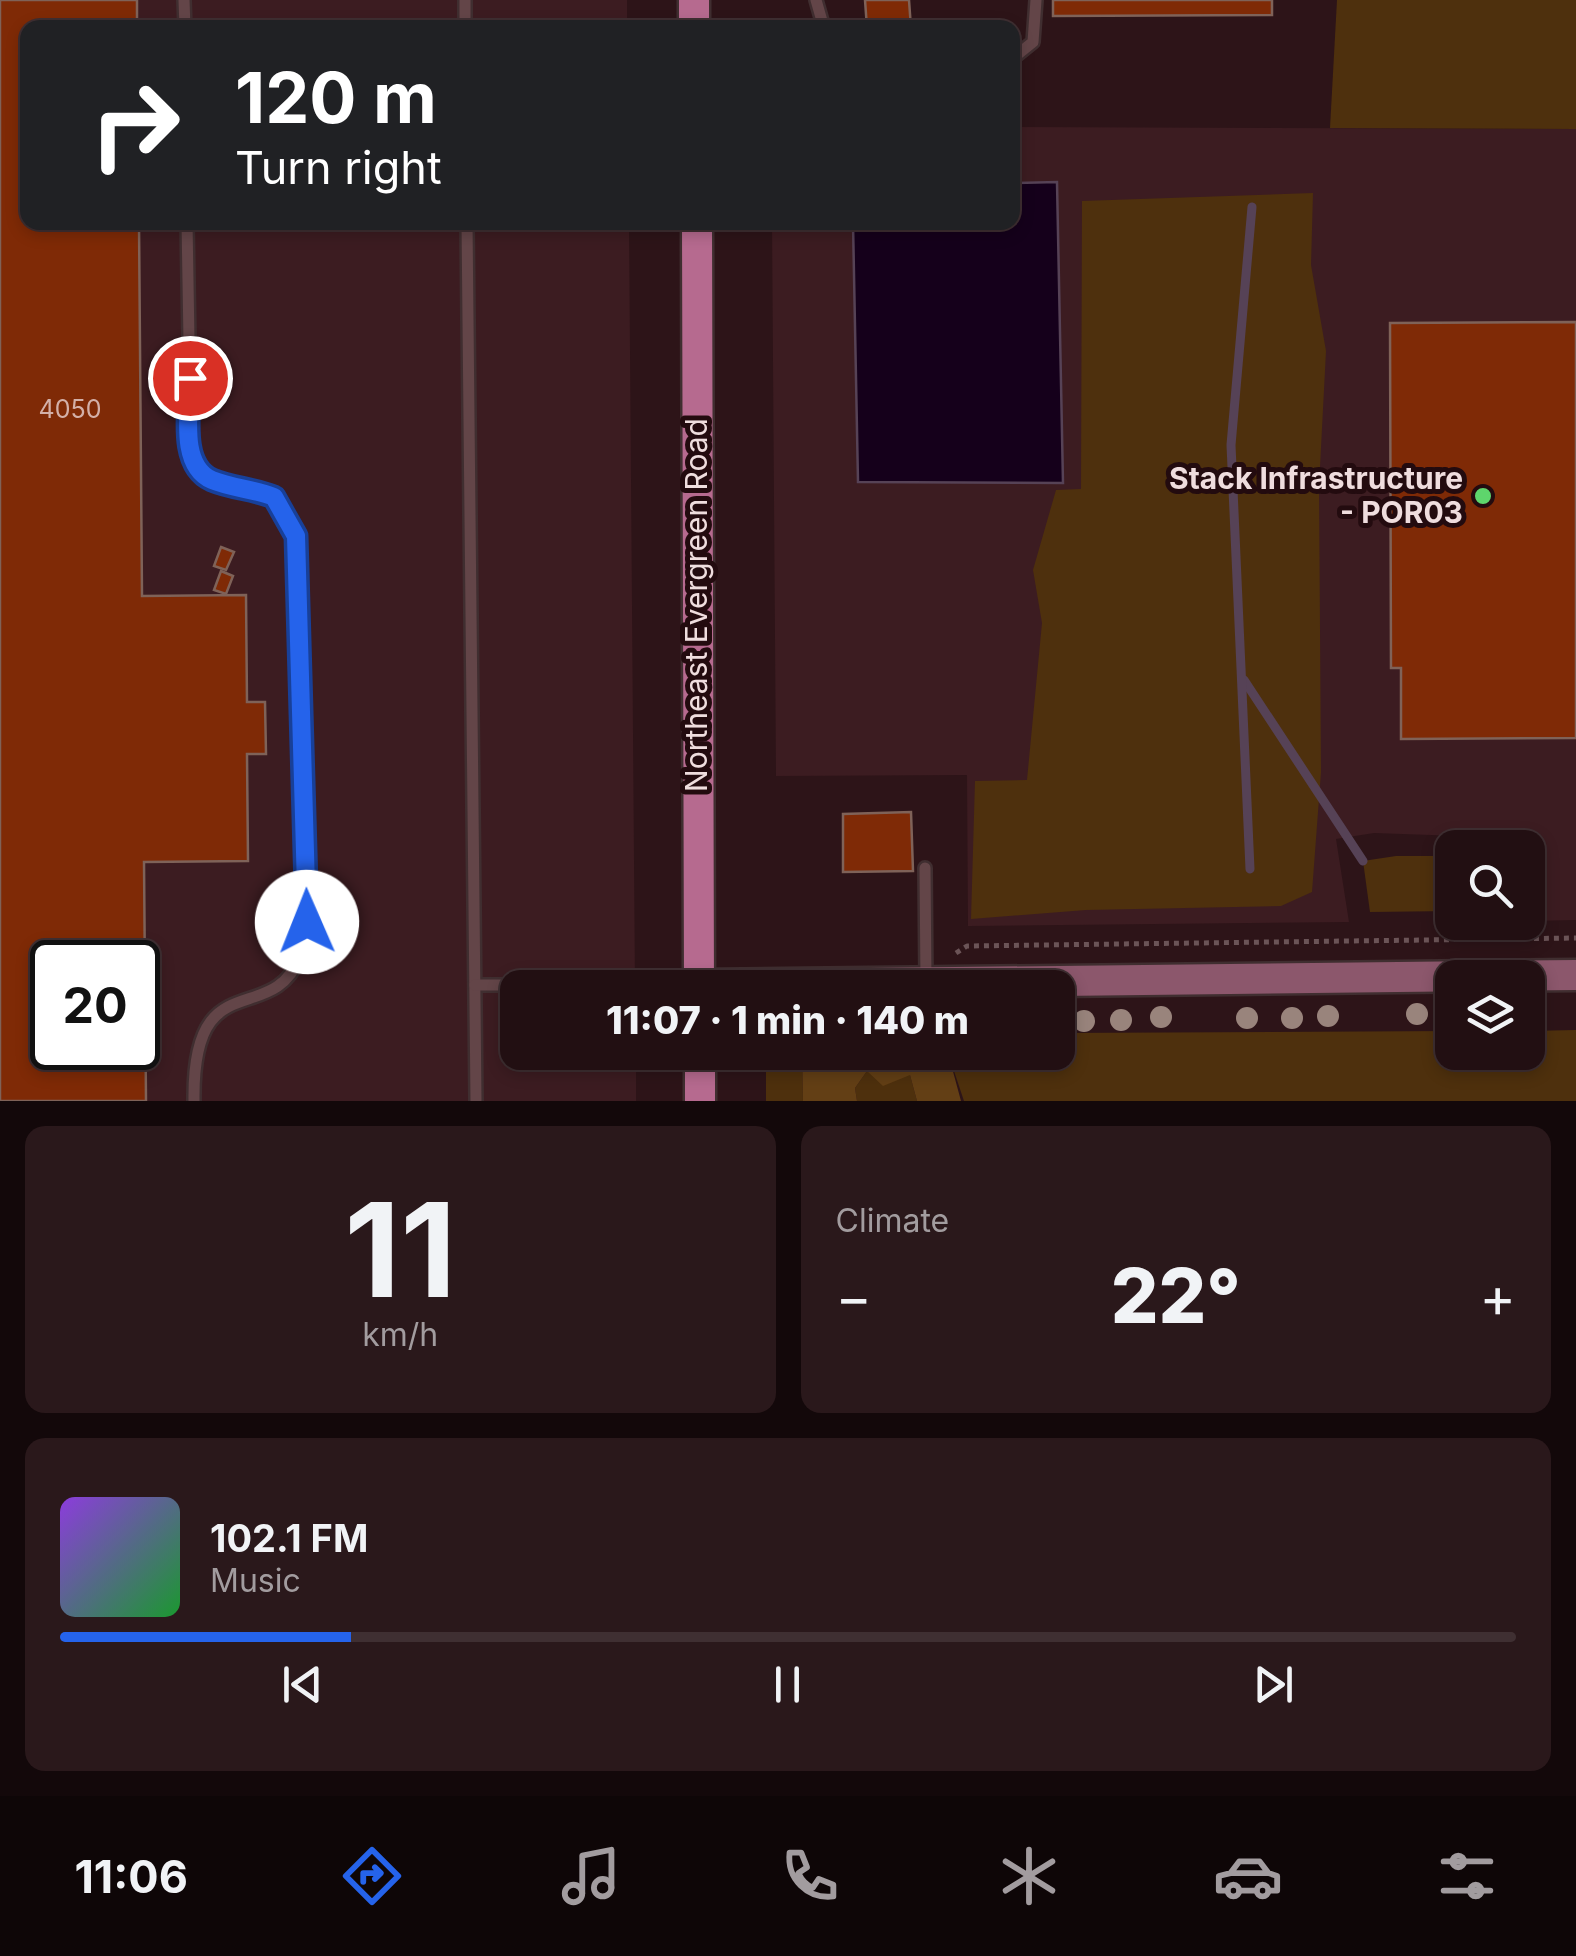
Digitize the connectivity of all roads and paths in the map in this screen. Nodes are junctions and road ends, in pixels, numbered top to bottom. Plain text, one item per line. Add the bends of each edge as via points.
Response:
1 (1036, 0) edge
2 (1020, 53) edge
3 (188, 230) edge
4 (467, 230) edge
5 (697, 230) edge
6 (925, 868) dead end
7 (1576, 938) edge
8 (966, 946) dead end
9 (699, 970) edge
10 (926, 970) edge
11 (1576, 975) edge
12 (1075, 980) edge
13 (475, 985) junction
14 (500, 985) edge
15 (700, 1070) edge
16 (194, 1101) edge
17 (476, 1101) edge
18 (700, 1101) edge

1 - 2 lane via 1033,42
3 - 16 lane via 191,459 215,481 274,497 296,536 307,908 300,958 290,972 214,1014 206,1025 193,1058
4 - 13 lane
5 - 9 main road, Northeast Evergreen Road
6 - 10 lane
7 - 8 path
11 - 12 street
13 - 14 lane
13 - 17 lane
15 - 18 main road

